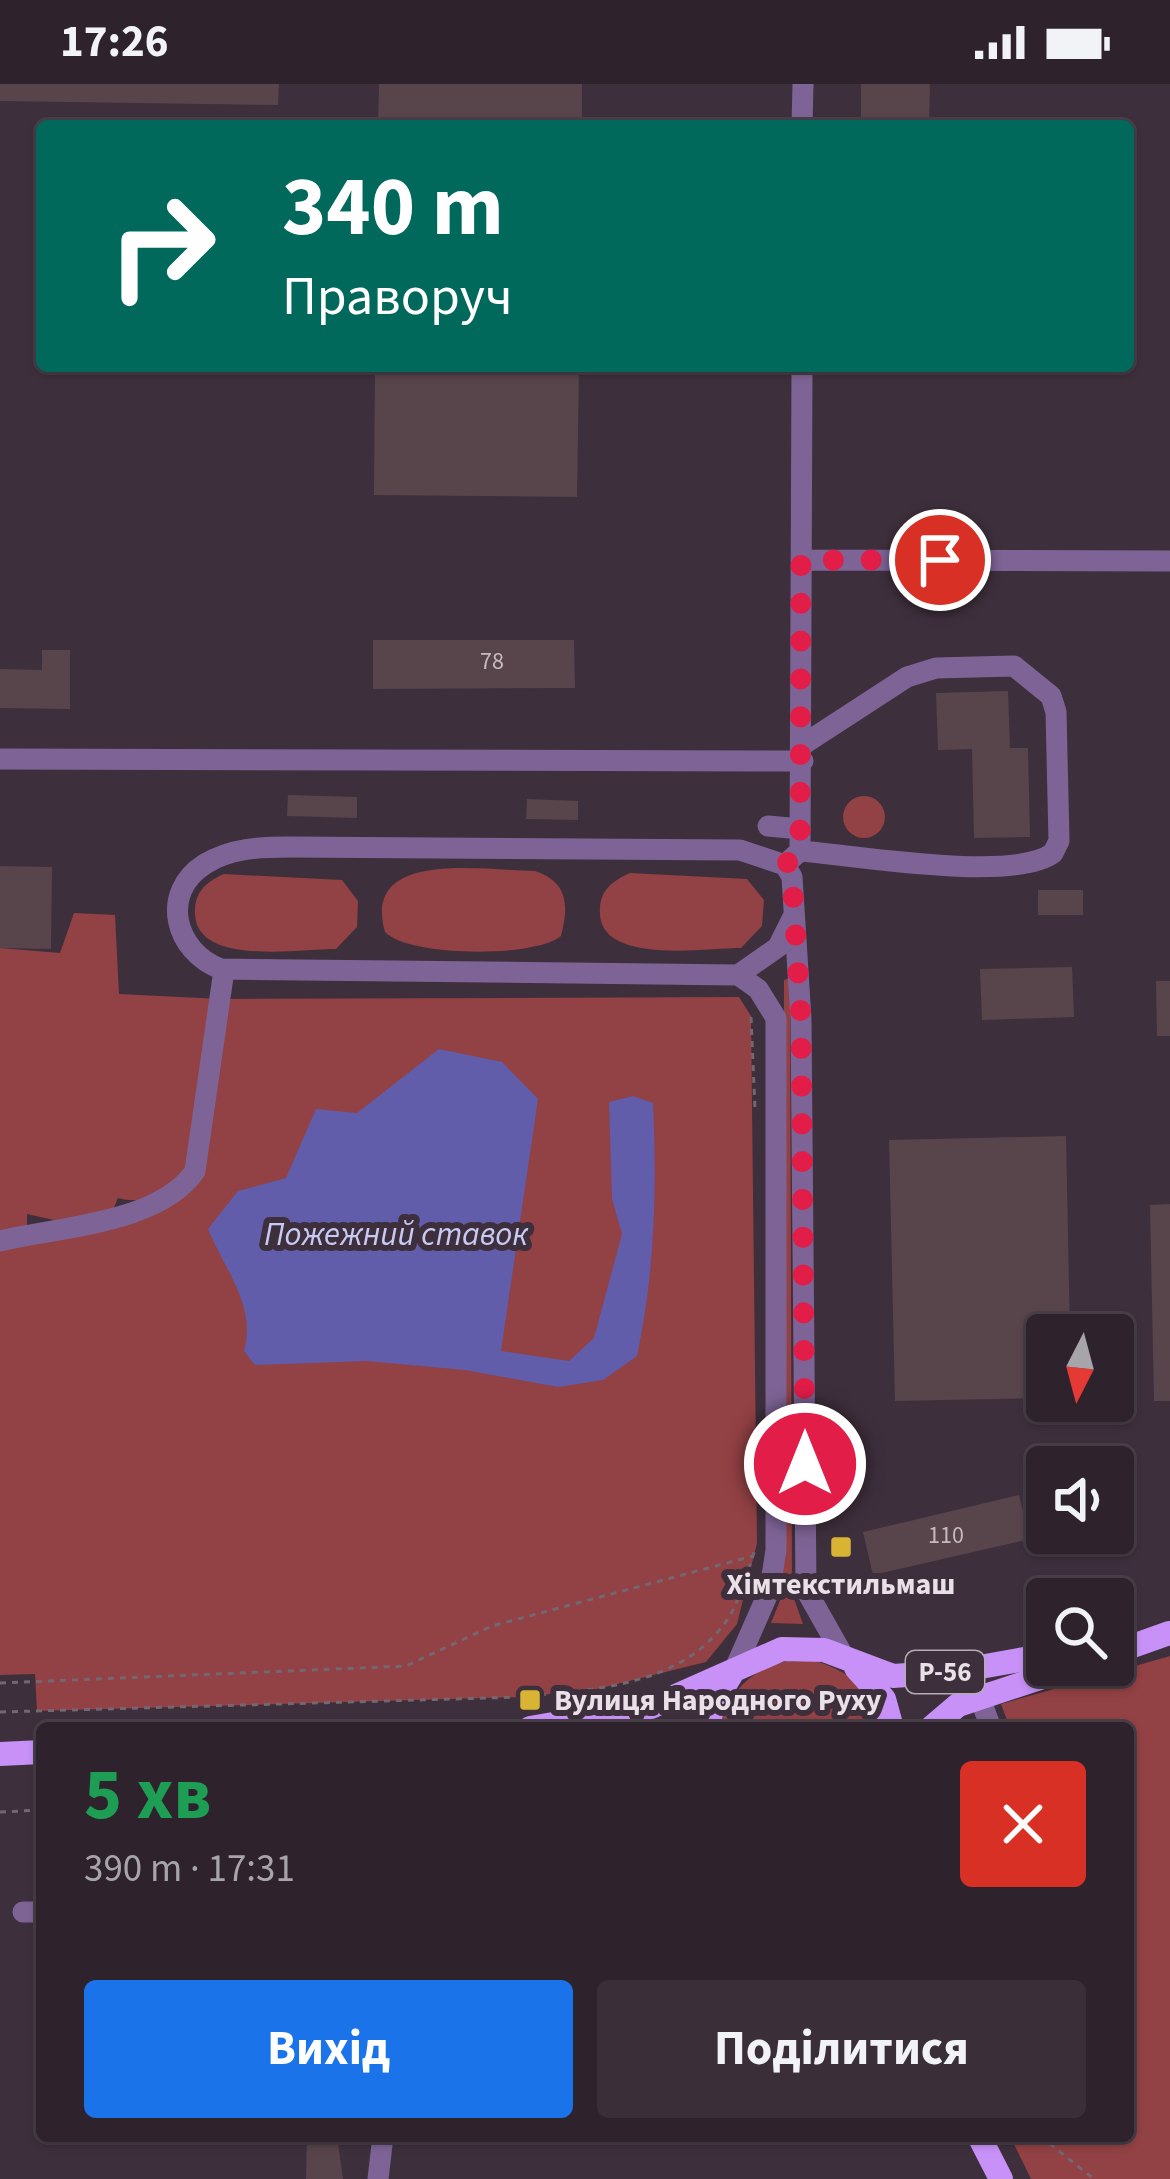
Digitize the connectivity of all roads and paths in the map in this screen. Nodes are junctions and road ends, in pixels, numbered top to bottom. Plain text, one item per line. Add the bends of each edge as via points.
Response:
1 (802, 84) edge
2 (802, 120) edge
3 (802, 372) edge
4 (801, 560) junction
5 (1170, 561) edge
6 (804, 753) junction
7 (0, 759) edge
8 (768, 826) dead end
9 (795, 848) junction
10 (794, 915) junction
11 (224, 970) junction
12 (738, 975) junction
13 (751, 1016) dead end
14 (755, 1126) dead end
15 (0, 1241) edge
16 (758, 1544) dead end
17 (753, 1556) junction
18 (1170, 1633) edge
19 (1134, 1639) edge
20 (1134, 1646) edge
21 (845, 1659) junction
22 (1026, 1659) edge
23 (733, 1673) junction
24 (1026, 1683) edge
25 (0, 1684) edge
26 (980, 1698) junction
27 (0, 1712) edge
28 (582, 1722) edge
29 (709, 1722) edge
30 (889, 1722) edge
31 (938, 1722) edge
32 (990, 1722) edge
33 (36, 1752) edge
34 (0, 1754) edge
35 (36, 1810) edge
36 (0, 1812) edge
37 (370, 2142) edge
38 (382, 2142) edge
39 (982, 2142) edge
40 (1048, 2142) edge
41 (377, 2172) edge
42 (1001, 2179) edge
43 (1094, 2179) edge

1 - 2 street
3 - 4 street
4 - 5 street
4 - 6 street
6 - 7 street
6 - 9 street
6 - 9 street via 907,676 1014,666 1051,696 1056,712 1059,841 1030,863 896,864
8 - 9 street
9 - 10 street
9 - 11 street via 256,848 206,864 179,899 177,920 190,952
10 - 12 street via 778,946
10 - 21 street via 806,1589
11 - 12 street
11 - 15 street via 195,1171 180,1193
12 - 23 street via 776,1018 776,1550 770,1589
13 - 14 path
16 - 17 path
17 - 25 path via 492,1626 406,1666
17 - 27 path via 727,1621 664,1674 597,1689
18 - 19 main road
18 - 20 main road
21 - 22 main road, Р-56 via 892,1676
21 - 23 main road, Р-56 via 782,1648
21 - 30 main road via 872,1681
23 - 28 main road, Р-56 via 651,1707
23 - 29 main road
24 - 26 main road, Р-56
26 - 31 main road, Р-56
26 - 32 street
33 - 34 main road
35 - 36 path
37 - 41 street
38 - 41 street
39 - 42 main road
40 - 43 path

